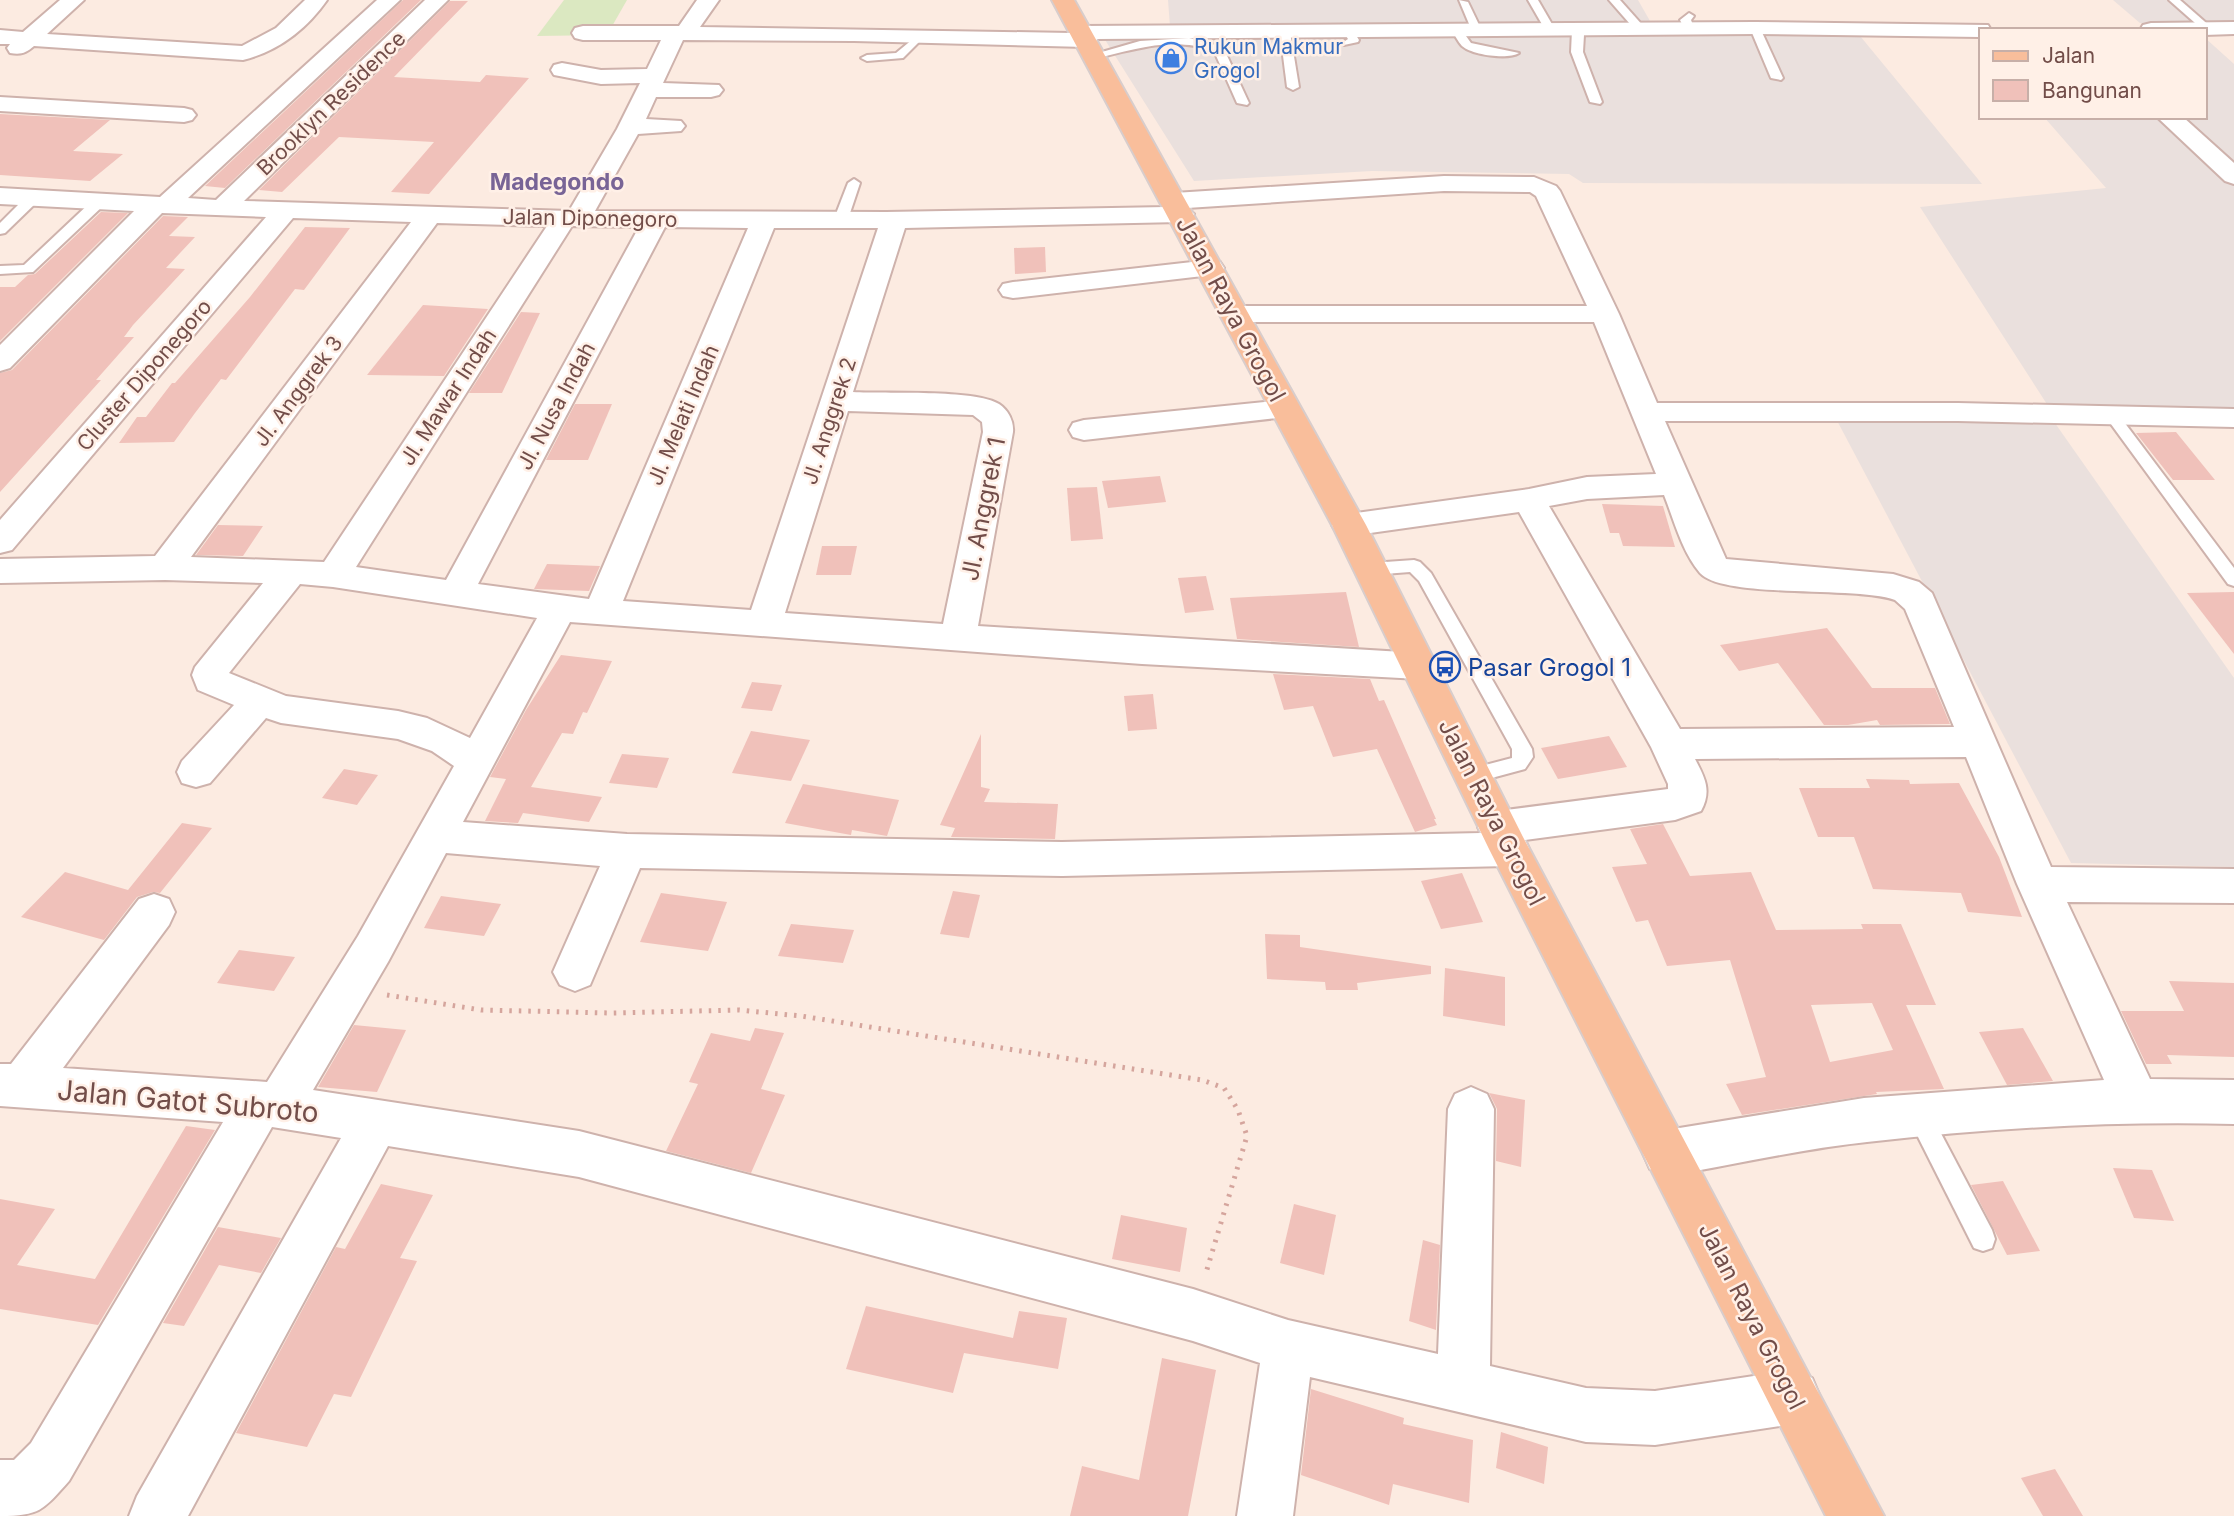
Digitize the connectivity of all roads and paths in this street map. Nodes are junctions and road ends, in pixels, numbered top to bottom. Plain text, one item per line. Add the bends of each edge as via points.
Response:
1 (73, 0) edge
2 (316, 0) edge
3 (389, 0) edge
4 (437, 0) edge
5 (708, 0) edge
6 (1063, 0) edge
7 (1533, 0) edge
8 (1614, 0) edge
9 (2174, 0) edge
10 (1463, 2) dead end
11 (1962, 10) dead end
12 (1755, 28) junction
13 (2207, 28) joint
14 (2234, 28) edge
15 (1979, 29) edge
16 (1577, 30) junction
17 (1641, 30) junction
18 (1979, 30) edge
19 (1467, 31) junction
20 (1551, 31) junction
21 (681, 32) junction
22 (1285, 32) junction
23 (583, 33) dead end
24 (0, 37) edge
25 (919, 37) junction
26 (30, 38) junction
27 (1087, 43) junction
28 (1513, 53) dead end
29 (867, 58) dead end
30 (0, 63) edge
31 (562, 70) dead end
32 (1777, 78) dead end
33 (652, 83) junction
34 (1293, 87) dead end
35 (711, 90) dead end
36 (1596, 102) dead end
37 (1243, 103) dead end
38 (0, 104) edge
39 (184, 115) dead end
40 (2171, 119) edge
41 (673, 126) dead end
42 (630, 127) junction
43 (2234, 176) edge
44 (854, 183) dead end
45 (0, 196) edge
46 (33, 198) junction
47 (99, 202) junction
48 (161, 204) junction
49 (224, 206) junction
50 (1177, 207) junction
51 (288, 208) junction
52 (431, 214) junction
53 (570, 219) junction
54 (656, 219) junction
55 (765, 219) junction
56 (841, 219) junction
57 (894, 219) junction
58 (0, 230) edge
59 (1210, 268) junction
60 (0, 270) edge
61 (1013, 290) dead end
62 (1236, 314) junction
63 (1605, 314) junction
64 (0, 362) edge
65 (835, 401) junction
66 (1284, 409) junction
67 (1645, 412) junction
68 (2113, 417) junction
69 (2234, 418) edge
70 (1084, 430) dead end
71 (1675, 484) junction
72 (1529, 500) junction
73 (1349, 526) junction
74 (0, 542) edge
75 (165, 568) junction
76 (1371, 569) junction
77 (0, 571) edge
78 (291, 572) junction
79 (333, 575) junction
80 (2234, 580) edge
81 (456, 593) junction
82 (560, 609) junction
83 (601, 611) junction
84 (764, 623) junction
85 (958, 638) junction
86 (1419, 666) junction
87 (259, 702) junction
88 (1979, 742) junction
89 (1669, 744) junction
90 (475, 761) junction
91 (196, 772) dead end
92 (1473, 775) junction
93 (433, 836) junction
94 (1503, 838) junction
95 (627, 851) junction
96 (2038, 884) junction
97 (2234, 886) edge
98 (154, 912) dead end
99 (359, 972) junction
100 (575, 972) dead end
101 (11, 1085) edge
102 (2136, 1100) junction
103 (2234, 1102) edge
104 (269, 1104) junction
105 (1471, 1109) dead end
106 (1919, 1115) junction
107 (376, 1123) junction
108 (1667, 1153) junction
109 (1983, 1240) dead end
110 (1193, 1315) junction
111 (1288, 1346) junction
112 (1463, 1388) junction
113 (1793, 1397) junction
114 (0, 1488) edge
115 (157, 1516) edge
116 (1265, 1516) edge
117 (1856, 1516) edge

1 - 26 street
2 - 26 street via 270,43 243,53
3 - 48 street
4 - 49 street, Brooklyn Residence
5 - 21 street, Jl. Mawar Indah
6 - 27 main road, Jalan Raya Grogol
7 - 20 lane
8 - 17 lane
9 - 13 lane
10 - 19 lane
11 - 15 street
12 - 17 street via 1689,23
12 - 18 street
12 - 32 lane
13 - 14 street
16 - 17 street
16 - 20 street
16 - 36 lane via 1577,52
19 - 20 street
19 - 22 street via 1348,37
19 - 28 lane via 1467,45
21 - 23 street
21 - 25 street
21 - 33 street, Jl. Mawar Indah
22 - 27 street
22 - 34 lane
24 - 26 street
25 - 27 street
25 - 29 lane via 899,56
26 - 30 street
27 - 37 lane via 1206,43 1219,49
27 - 50 main road, Jalan Raya Grogol
31 - 33 street
33 - 35 street
33 - 42 street, Jl. Mawar Indah
38 - 39 street
40 - 43 street
41 - 42 street
42 - 53 street, Jl. Mawar Indah
44 - 56 lane
45 - 46 street, Jalan Diponegoro
46 - 47 street, Jalan Diponegoro
46 - 58 lane
47 - 48 street, Jalan Diponegoro
47 - 60 lane via 28,269
48 - 49 street, Jalan Diponegoro
48 - 64 street
49 - 51 street, Jalan Diponegoro
50 - 57 street, Jalan Diponegoro via 1021,219
50 - 59 main road, Jalan Raya Grogol
50 - 63 street, Jalan Diponegoro via 1341,188 1437,184 1541,187 1558,211
51 - 52 street, Jalan Diponegoro
51 - 74 street, Cluster Diponegoro
52 - 53 street, Jalan Diponegoro
52 - 75 street, Jl. Anggrek 3
53 - 54 street, Jalan Diponegoro
53 - 79 street, Jl. Mawar Indah
54 - 55 street, Jalan Diponegoro
54 - 81 street, Jl. Nusa Indah
55 - 56 street, Jalan Diponegoro
55 - 83 street, Jl. Melati Indah
56 - 57 street, Jalan Diponegoro
57 - 65 street, Jl. Anggrek 2
59 - 61 street
59 - 62 main road, Jalan Raya Grogol
62 - 63 street
62 - 66 main road, Jalan Raya Grogol
63 - 67 street
65 - 84 street, Jl. Anggrek 2
65 - 85 street, Jl. Anggrek 1 via 976,406 997,420
66 - 70 street
66 - 73 main road, Jalan Raya Grogol
67 - 68 street
67 - 71 street
68 - 69 street
68 - 80 lane
71 - 72 street via 1587,488
71 - 88 street via 1704,554 1714,567 1730,573 1893,586 1914,596
72 - 73 street
72 - 89 street
73 - 76 main road, Jalan Raya Grogol
75 - 77 street
75 - 78 street
76 - 86 main road, Jalan Raya Grogol
76 - 92 lane via 1414,566 1425,577 1522,749 1518,764
78 - 79 street
78 - 87 street via 210,675 217,684
79 - 81 street
81 - 82 street
82 - 83 street
82 - 90 street
83 - 84 street
84 - 85 street
85 - 86 street
86 - 92 main road, Jalan Raya Grogol
87 - 90 street via 318,716 398,725 445,741
87 - 91 street
88 - 89 street
88 - 96 street
89 - 94 street via 1688,784 1687,800
90 - 93 street
92 - 94 main road, Jalan Raya Grogol
93 - 95 street
93 - 99 street
94 - 95 street via 1062,859
94 - 108 main road, Jalan Raya Grogol
95 - 100 street
96 - 97 street
96 - 102 street
98 - 101 street
99 - 104 street
99 - 110 path via 481,1010 739,1010 801,1016 1202,1080 1224,1088 1247,1136
101 - 104 street, Jalan Gatot Subroto
102 - 103 street
102 - 106 street
104 - 107 street, Jalan Gatot Subroto
104 - 114 street via 50,1462 26,1488
105 - 112 street
106 - 108 street
106 - 109 lane
107 - 110 street, Jalan Gatot Subroto via 579,1154
107 - 115 street
108 - 113 main road, Jalan Raya Grogol
110 - 111 street, Jalan Gatot Subroto
111 - 112 street, Jalan Gatot Subroto
111 - 116 street
112 - 113 street, Jalan Gatot Subroto via 1586,1415 1655,1418
113 - 117 main road, Jalan Raya Grogol

